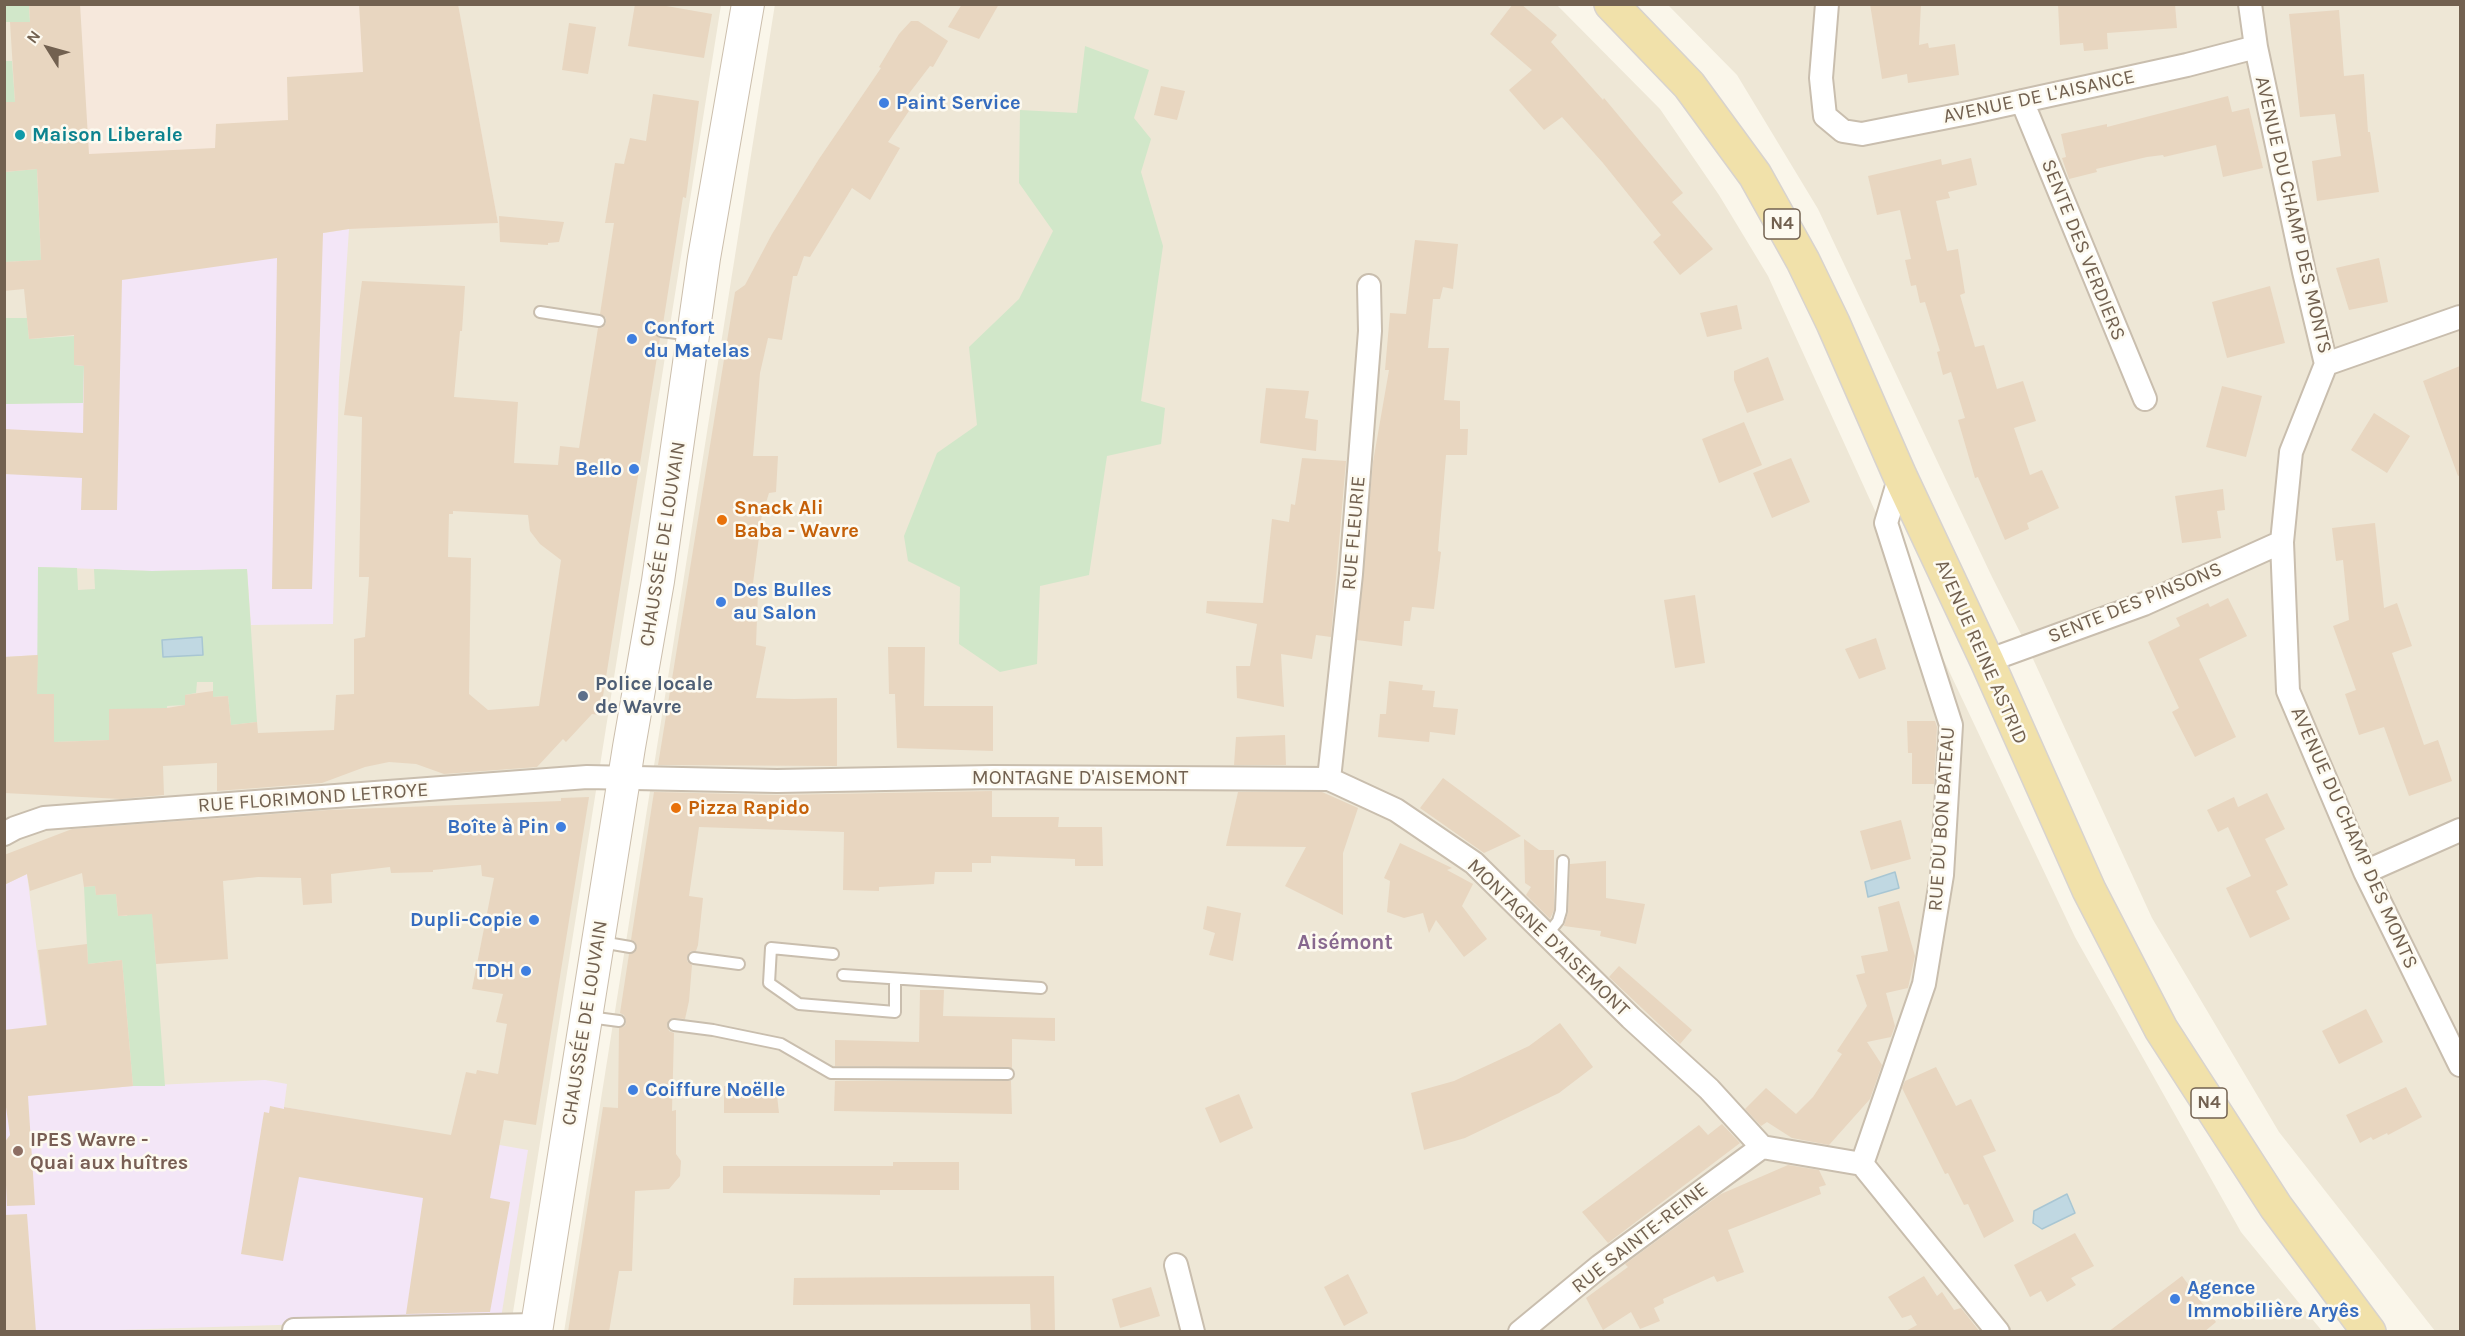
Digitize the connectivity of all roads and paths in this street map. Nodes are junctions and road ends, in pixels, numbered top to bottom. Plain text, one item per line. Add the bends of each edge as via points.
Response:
1 (748, 4) edge
2 (1611, 4) edge
3 (1827, 4) edge
4 (2250, 4) edge
5 (2256, 47) junction
6 (2022, 101) junction
7 (1369, 286) dead end
8 (540, 312) dead end
9 (2460, 317) edge
10 (599, 321) dead end
11 (662, 331) dead end
12 (695, 336) junction
13 (2326, 364) junction
14 (2145, 399) dead end
15 (1900, 476) junction
16 (2282, 542) junction
17 (1987, 661) junction
18 (625, 778) junction
19 (1329, 779) junction
20 (2460, 830) edge
21 (4, 834) edge
22 (1563, 861) dead end
23 (2365, 872) junction
24 (1546, 936) junction
25 (598, 942) junction
26 (630, 947) dead end
27 (833, 954) dead end
28 (694, 958) dead end
29 (740, 964) dead end
30 (843, 975) dead end
31 (896, 979) junction
32 (1041, 988) dead end
33 (585, 1017) junction
34 (620, 1021) dead end
35 (674, 1025) dead end
36 (2460, 1065) edge
37 (1008, 1074) dead end
38 (1762, 1147) junction
39 (1862, 1164) junction
40 (1176, 1265) dead end
41 (2349, 1305) junction
42 (536, 1328) edge
43 (294, 1330) dead end
44 (1193, 1332) edge
45 (1520, 1332) edge
46 (1998, 1332) edge
47 (2369, 1332) edge
48 (2379, 1332) edge

1 - 12 main road, CHAUSSÉE DE LOUVAIN via 704,258
2 - 15 main road, AVENUE REINE ASTRID / N4 via 1689,85 1755,175 1833,323
3 - 6 street, AVENUE DE L'AISANCE via 1821,78 1825,116 1843,131 1862,134
4 - 5 street, AVENUE DU CHAMP DES MONTS
5 - 6 street, AVENUE DE L'AISANCE
5 - 13 street, AVENUE DU CHAMP DES MONTS
6 - 14 street, SENTE DES VERDIERS
7 - 19 street, RUE FLEURIE via 1370,331 1351,574
8 - 10 lane
9 - 13 street
11 - 12 lane
12 - 18 main road, CHAUSSÉE DE LOUVAIN
13 - 16 street, AVENUE DU CHAMP DES MONTS via 2291,453
15 - 17 main road, AVENUE REINE ASTRID / N4
15 - 39 street, RUE DU BON BATEAU via 1886,523 1951,725 1942,875 1924,984
16 - 17 street, SENTE DES PINSONS via 2144,604
16 - 23 street, AVENUE DU CHAMP DES MONTS via 2288,691
17 - 41 main road, AVENUE REINE ASTRID / N4 via 2089,890 2161,1029 2276,1207
18 - 19 street, MONTAGNE D'AISEMONT
18 - 21 street, RUE FLORIMOND LETROYE via 587,777 44,818
18 - 25 main road, CHAUSSÉE DE LOUVAIN
19 - 24 street, MONTAGNE D'AISEMONT via 1396,810 1474,863
20 - 23 street
22 - 24 lane via 1561,911
23 - 36 street, AVENUE DU CHAMP DES MONTS
24 - 38 street, MONTAGNE D'AISEMONT via 1709,1089
25 - 26 lane
25 - 33 main road, CHAUSSÉE DE LOUVAIN
27 - 31 lane via 771,948 769,983 799,1004 895,1012
28 - 29 lane
30 - 31 lane
31 - 32 lane
33 - 34 lane
33 - 42 main road, CHAUSSÉE DE LOUVAIN
35 - 37 lane via 781,1044 831,1073
38 - 39 street
38 - 45 street, RUE SAINTE-REINE via 1600,1266
39 - 46 street
40 - 44 street
41 - 47 main road, AVENUE REINE ASTRID / N4
41 - 48 main road, AVENUE REINE ASTRID / N4
42 - 43 street

